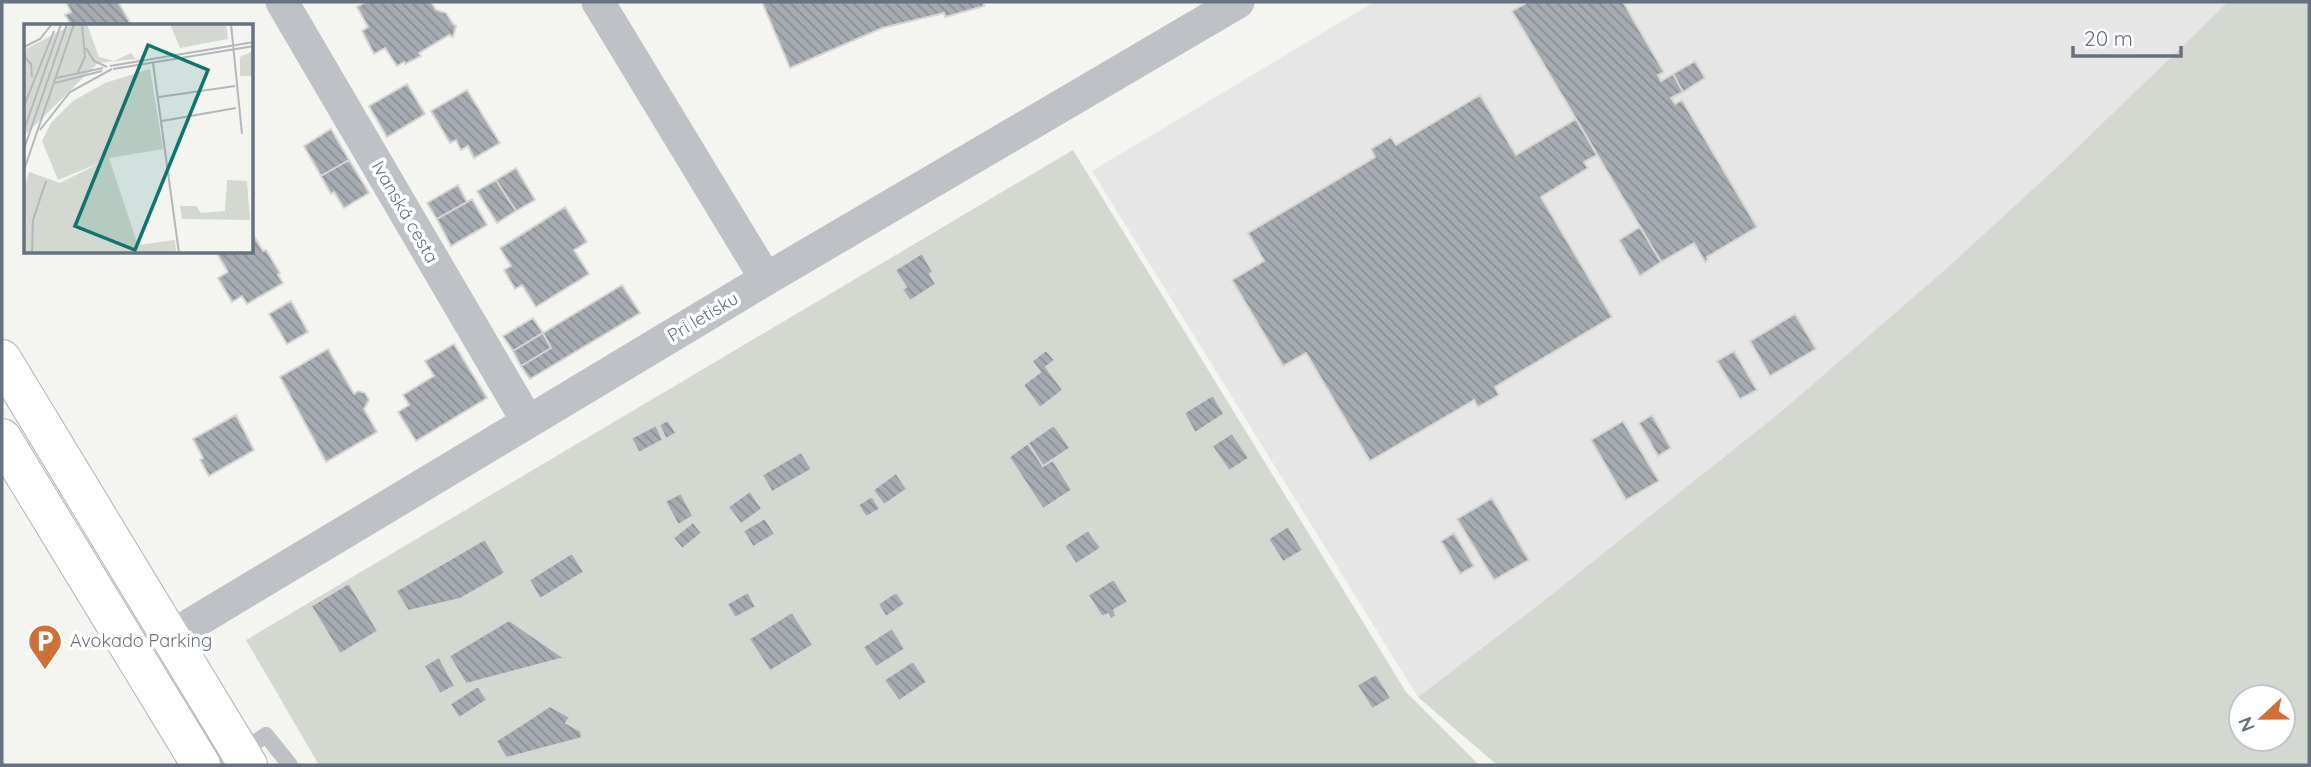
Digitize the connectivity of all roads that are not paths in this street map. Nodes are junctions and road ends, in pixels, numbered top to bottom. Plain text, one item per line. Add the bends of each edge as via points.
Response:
1 (282, 2) edge
2 (598, 2) edge
3 (1238, 2) edge
4 (766, 279) junction
5 (2, 359) edge
6 (528, 422) junction
7 (2, 438) edge
8 (170, 637) junction
9 (237, 761) edge
10 (201, 765) edge
11 (290, 765) edge

1 - 6 street, Ivanská cesta
2 - 4 street
3 - 4 street, Pri letisku
4 - 6 street, Pri letisku
5 - 8 street
6 - 8 street, Pri letisku
7 - 10 street
8 - 9 street
9 - 11 lane via 267,735

